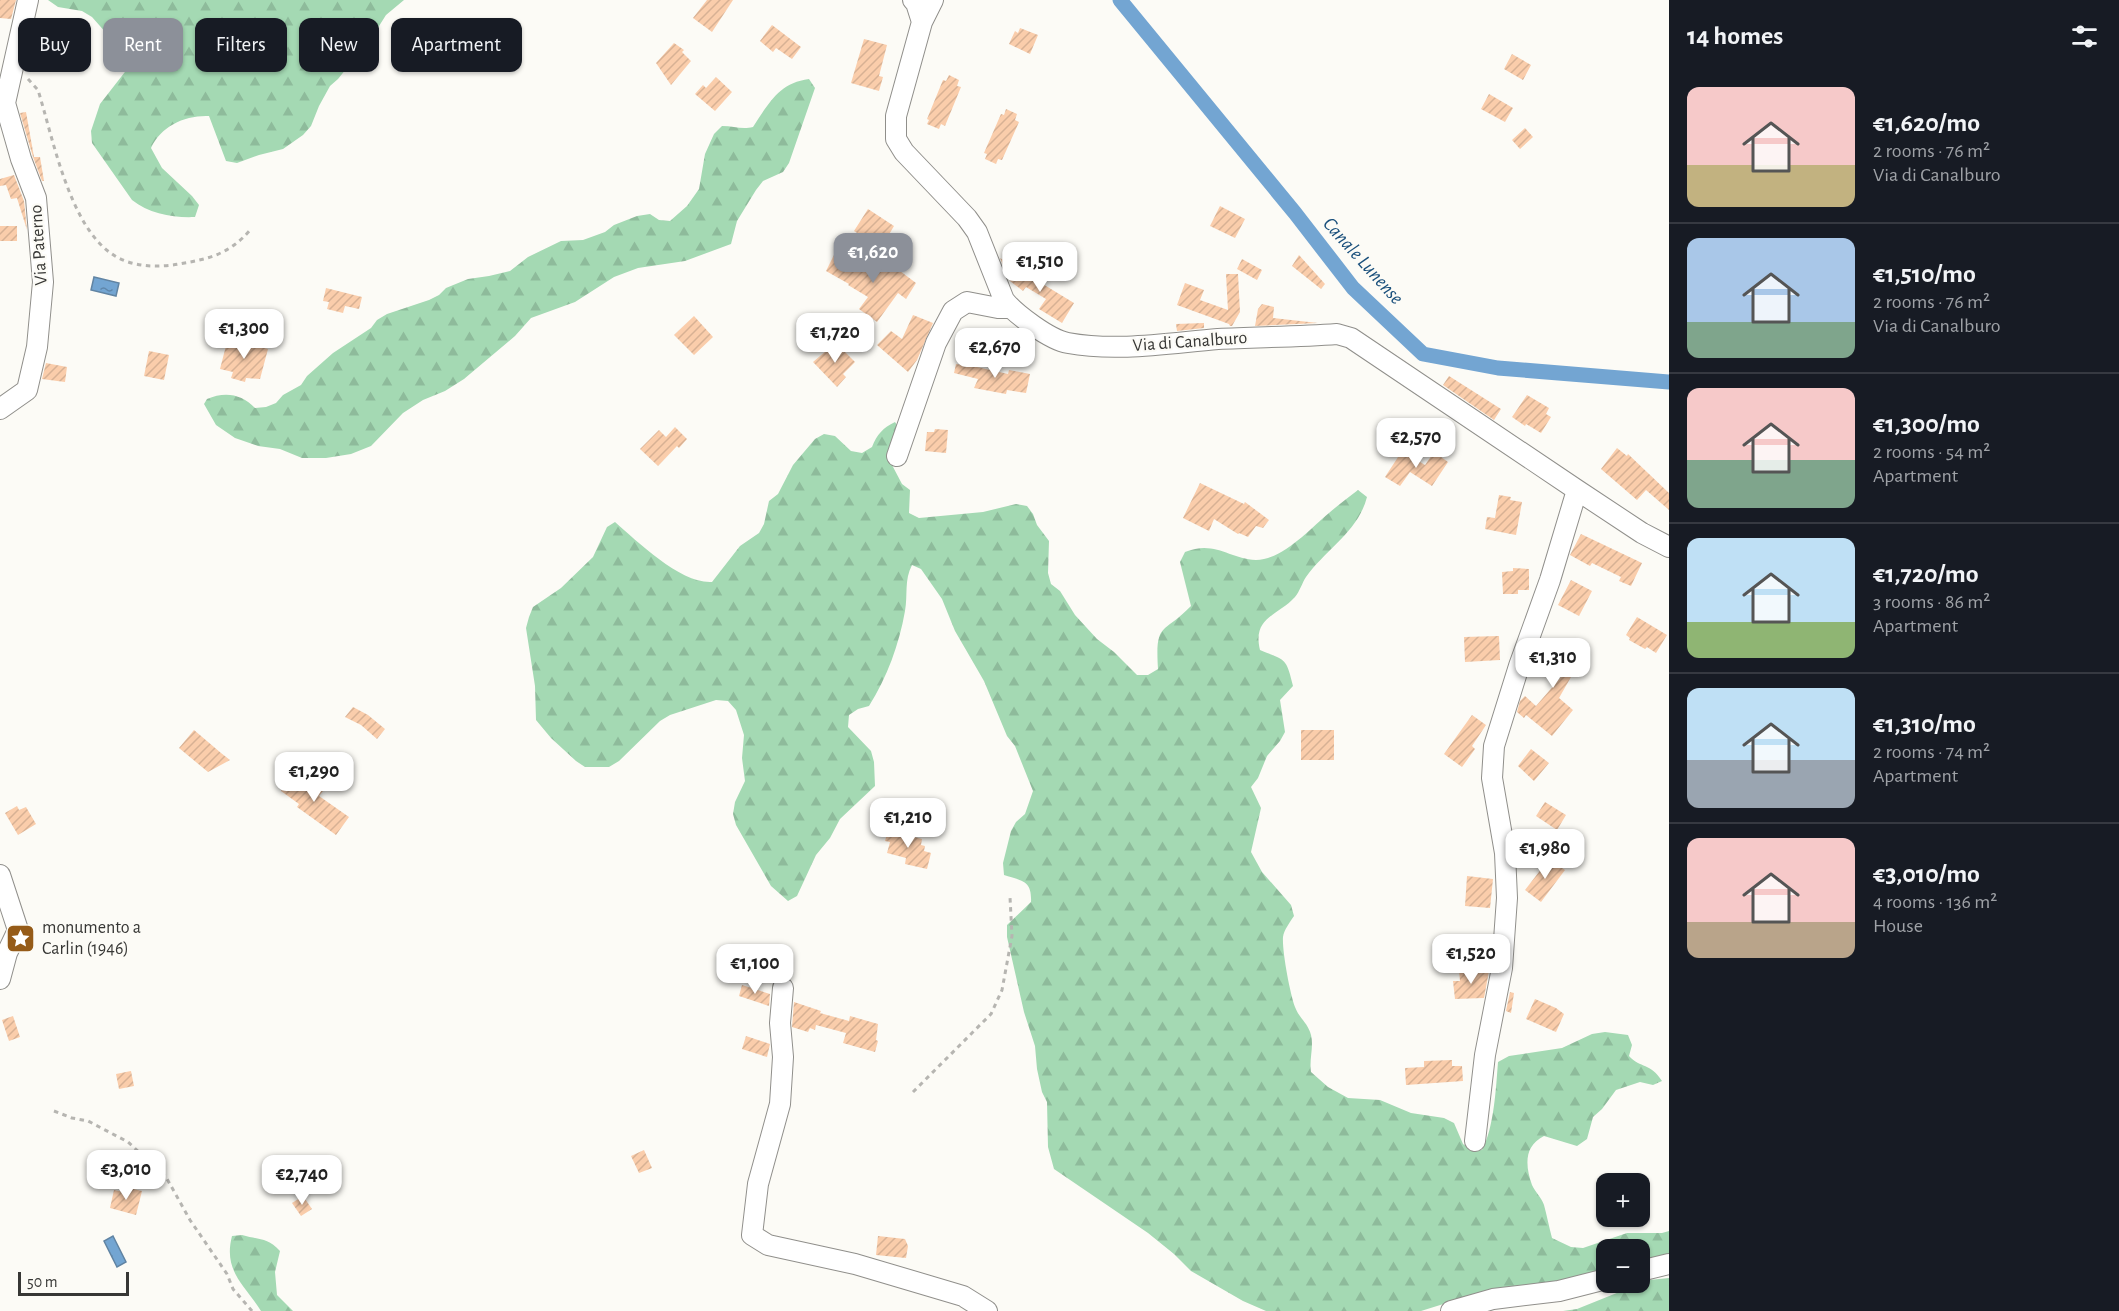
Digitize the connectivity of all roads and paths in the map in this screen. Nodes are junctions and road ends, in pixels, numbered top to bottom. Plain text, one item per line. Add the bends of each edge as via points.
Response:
1 (28, 0) edge
2 (913, 0) edge
3 (933, 0) edge
4 (922, 22) junction
5 (11, 70) junction
6 (251, 229) dead end
7 (1010, 308) junction
8 (0, 409) edge
9 (897, 456) dead end
10 (1577, 490) junction
11 (1669, 548) edge
12 (0, 875) edge
13 (1010, 897) dead end
14 (0, 979) edge
15 (783, 988) dead end
16 (913, 1092) dead end
17 (54, 1111) dead end
18 (1475, 1141) dead end
19 (1669, 1264) edge
20 (1650, 1269) edge
21 (1596, 1282) edge
22 (252, 1311) edge
23 (987, 1311) edge
24 (1451, 1311) edge

1 - 5 street, Via Paterno
2 - 4 street
3 - 4 street, Via di Canalburo
4 - 7 street, Via di Canalburo via 896,116 896,139 967,218
5 - 6 path via 38,90 75,206 92,234 113,255 141,265 162,267 198,261 224,253
5 - 8 street, Via Paterno via 5,103 36,198 43,282 37,348 27,390
7 - 9 street via 967,302 953,311 936,343
7 - 10 street, Via di Canalburo via 1066,343 1108,348 1337,334 1351,338
10 - 11 street, Via di Canalburo
10 - 18 street via 1494,746 1492,778 1505,853 1507,898 1502,968 1485,1055
12 - 14 street via 18,930
13 - 16 path via 1012,936 1002,990 992,1014
15 - 23 street via 780,1104 758,1184 752,1235 768,1245 855,1264 963,1296
17 - 22 path via 88,1121 128,1142 166,1177 233,1290
19 - 20 street
21 - 24 street via 1493,1299

